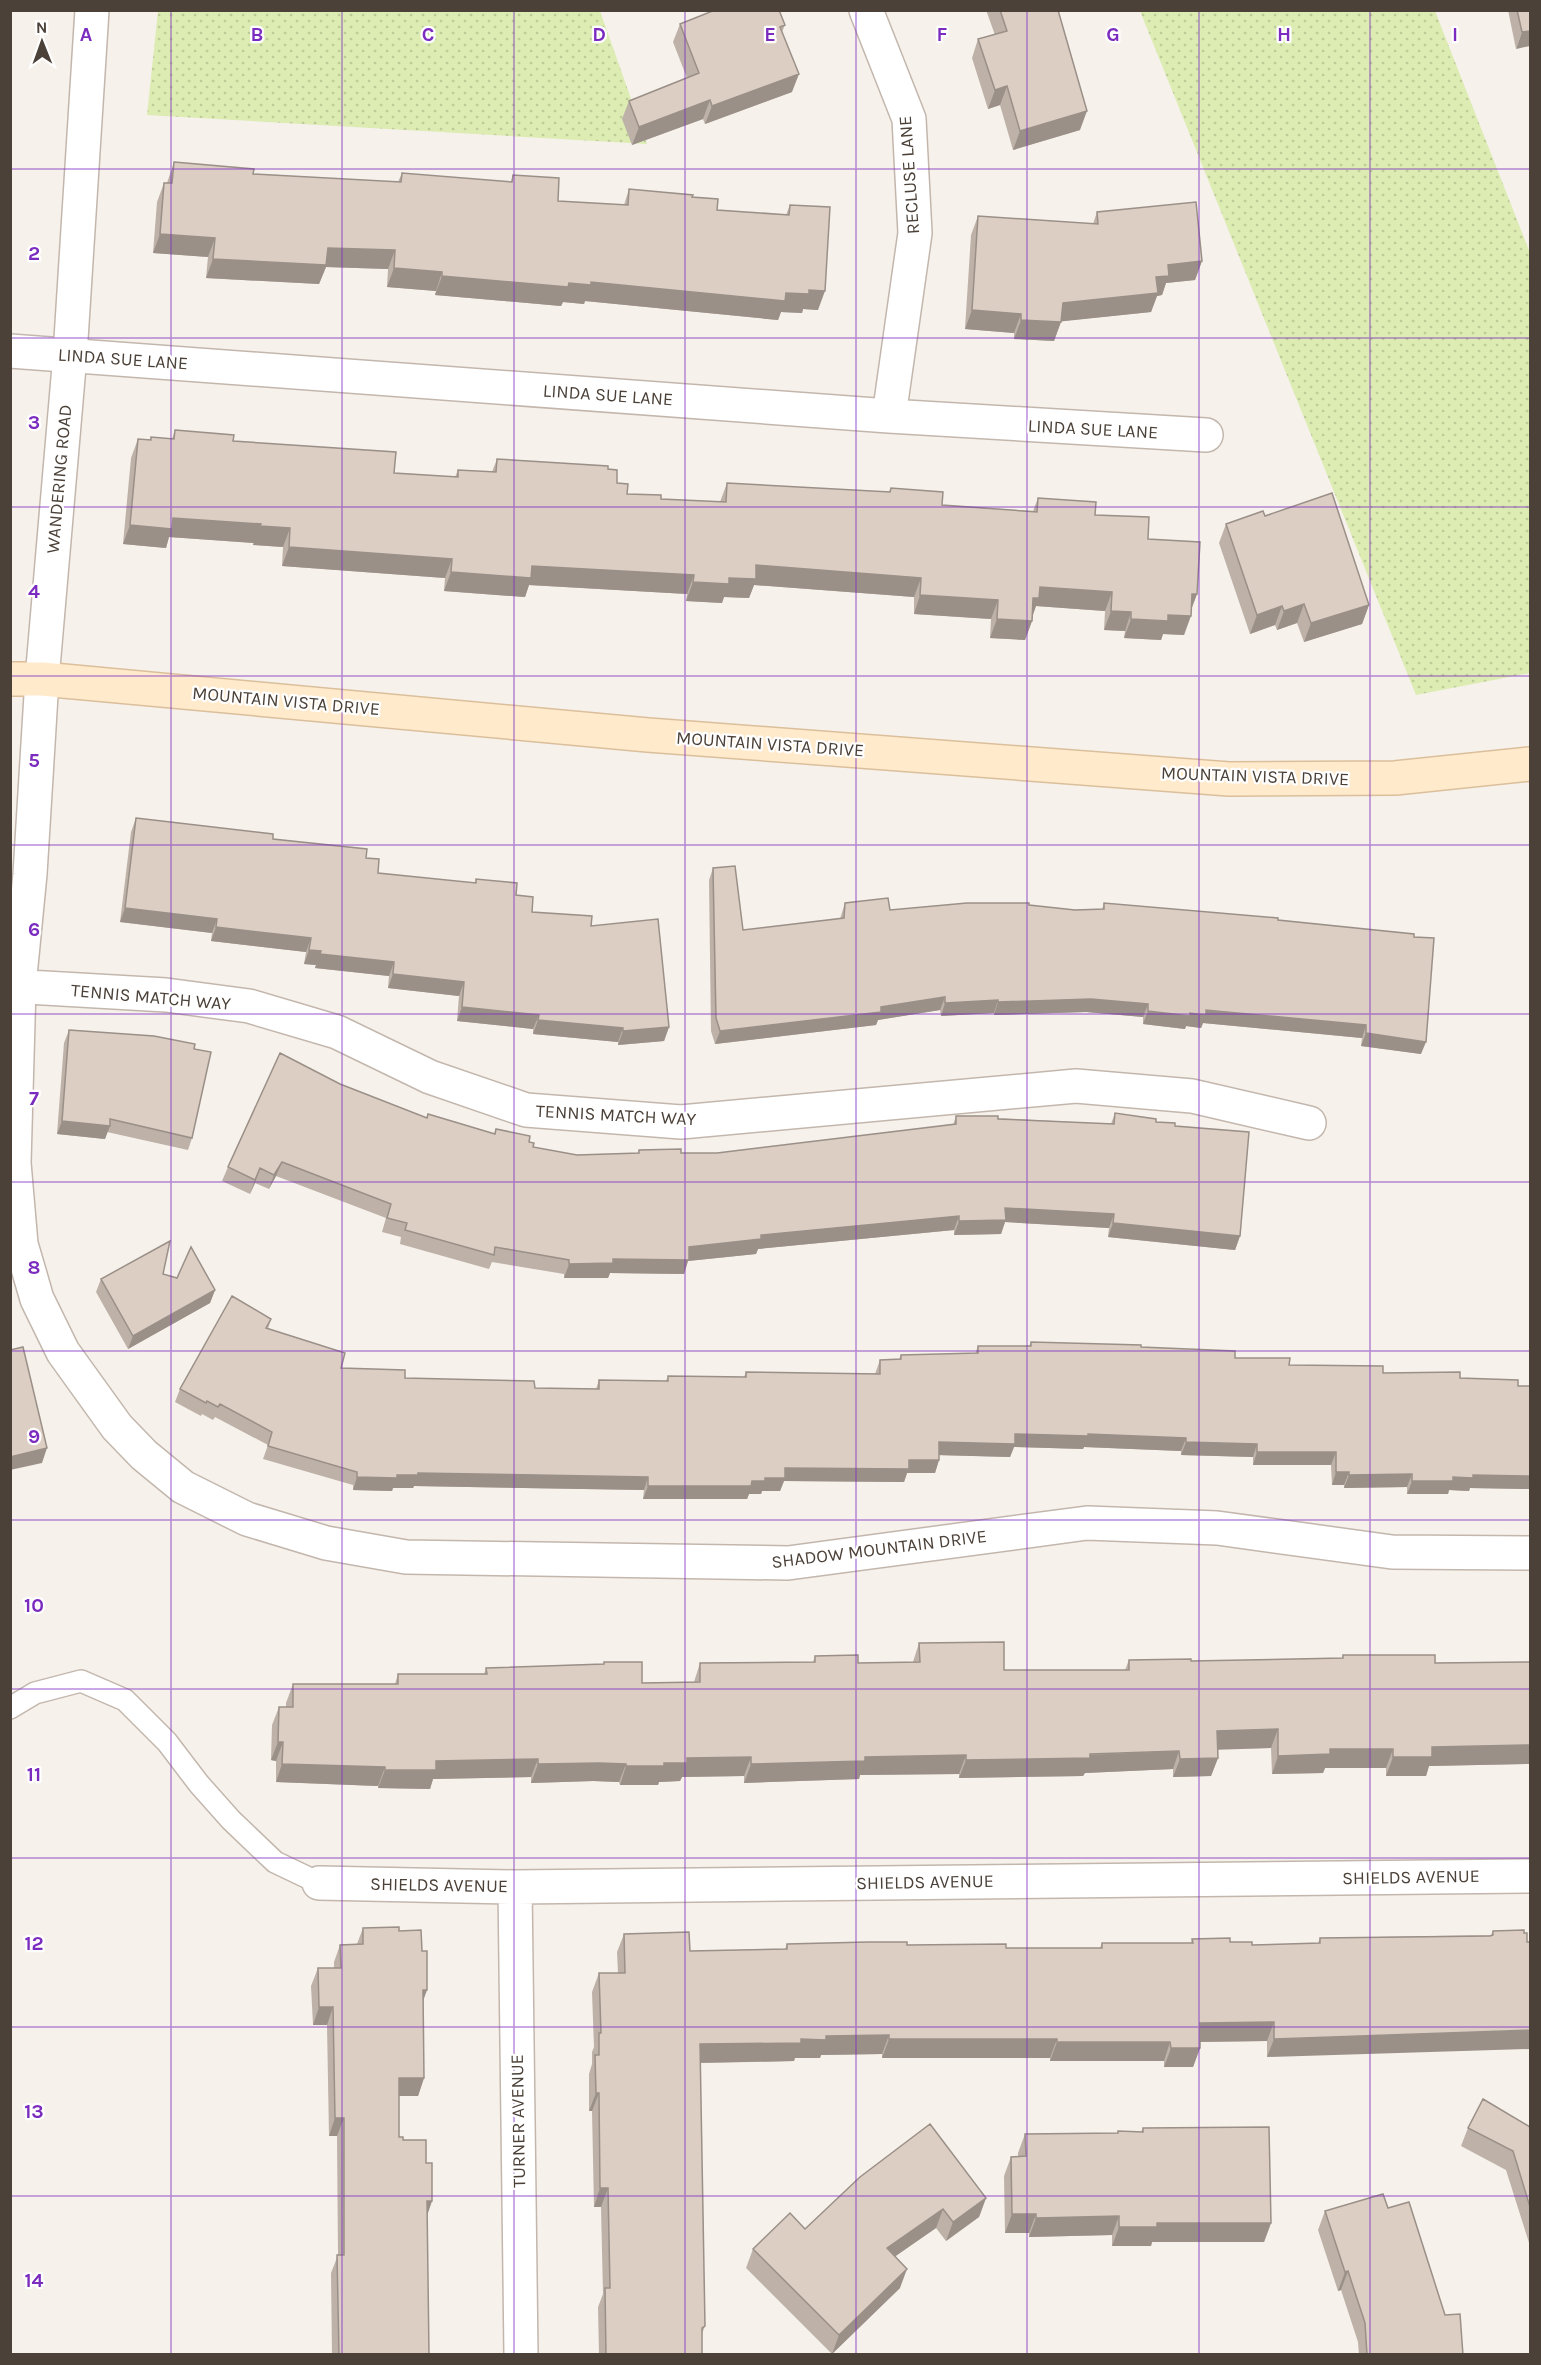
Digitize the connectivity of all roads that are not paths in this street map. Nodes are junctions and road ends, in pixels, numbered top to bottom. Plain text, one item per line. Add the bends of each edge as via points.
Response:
1 (92, 10) edge
2 (866, 10) edge
3 (10, 351) edge
4 (70, 355) junction
5 (889, 416) junction
6 (1206, 435) dead end
7 (26, 679) edge
8 (1530, 764) edge
9 (15, 986) edge
10 (1310, 1123) dead end
11 (24, 1303) edge
12 (1530, 1553) edge
13 (10, 1708) edge
14 (1530, 1876) edge
15 (319, 1883) joint
16 (515, 1887) junction
17 (521, 2355) edge

1 - 4 street, WANDERING ROAD
2 - 5 street, RECLUSE LANE via 909,119 915,233
3 - 4 street, LINDA SUE LANE
4 - 5 street, LINDA SUE LANE
4 - 7 street, WANDERING ROAD
5 - 6 street, LINDA SUE LANE
7 - 8 main road, MOUNTAIN VISTA DRIVE via 648,735 1229,779 1395,778
7 - 9 street, WANDERING ROAD via 30,874
9 - 10 street, TENNIS MATCH WAY via 249,1006 337,1032 430,1077 526,1110 681,1122 1076,1086 1192,1096
9 - 11 street, WANDERING ROAD via 14,1163
11 - 12 street, SHADOW MOUNTAIN DRIVE via 117,1427 183,1486 247,1519 326,1543 406,1557 788,1563 1087,1523 1217,1528 1392,1552
13 - 15 lane via 35,1693 81,1682 125,1700 167,1742 231,1820 275,1862
14 - 16 street, SHIELDS AVENUE
15 - 16 street, SHIELDS AVENUE
16 - 17 street, TURNER AVENUE

